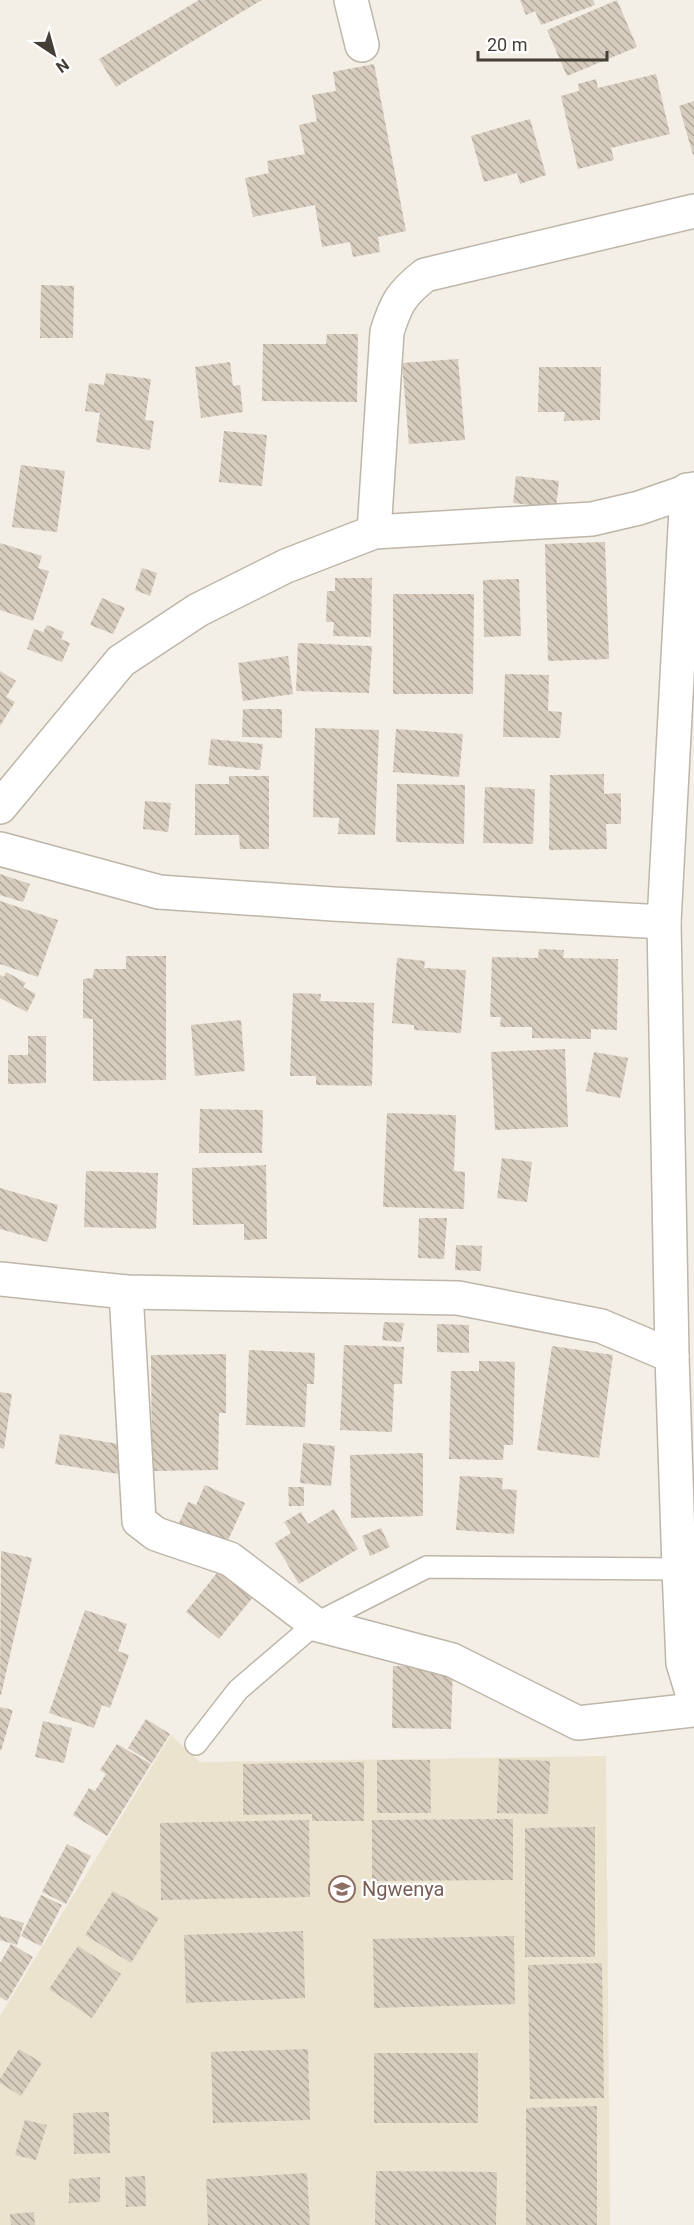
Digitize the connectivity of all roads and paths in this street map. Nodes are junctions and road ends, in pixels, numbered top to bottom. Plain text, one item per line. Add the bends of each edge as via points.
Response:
1 (351, 0) edge
2 (362, 45) dead end
3 (694, 211) edge
4 (690, 490) edge
5 (374, 532) junction
6 (0, 807) edge
7 (0, 849) edge
8 (664, 922) junction
9 (0, 1279) edge
10 (126, 1292) junction
11 (672, 1356) junction
12 (679, 1569) junction
13 (315, 1624) junction
14 (694, 1699) edge
15 (694, 1710) edge
16 (196, 1744) dead end

1 - 2 street
3 - 5 street via 425,275 406,290 393,310 387,332
4 - 5 street via 592,519
4 - 8 street
5 - 6 street via 286,566 198,610 121,661
7 - 8 street via 159,892
8 - 11 street
9 - 10 street
10 - 11 street via 458,1298 601,1326
10 - 13 street via 139,1521 156,1534 230,1559
11 - 12 street
12 - 13 lane via 427,1567
12 - 14 street via 683,1663
13 - 15 street via 452,1660 578,1723
13 - 16 lane via 238,1690

